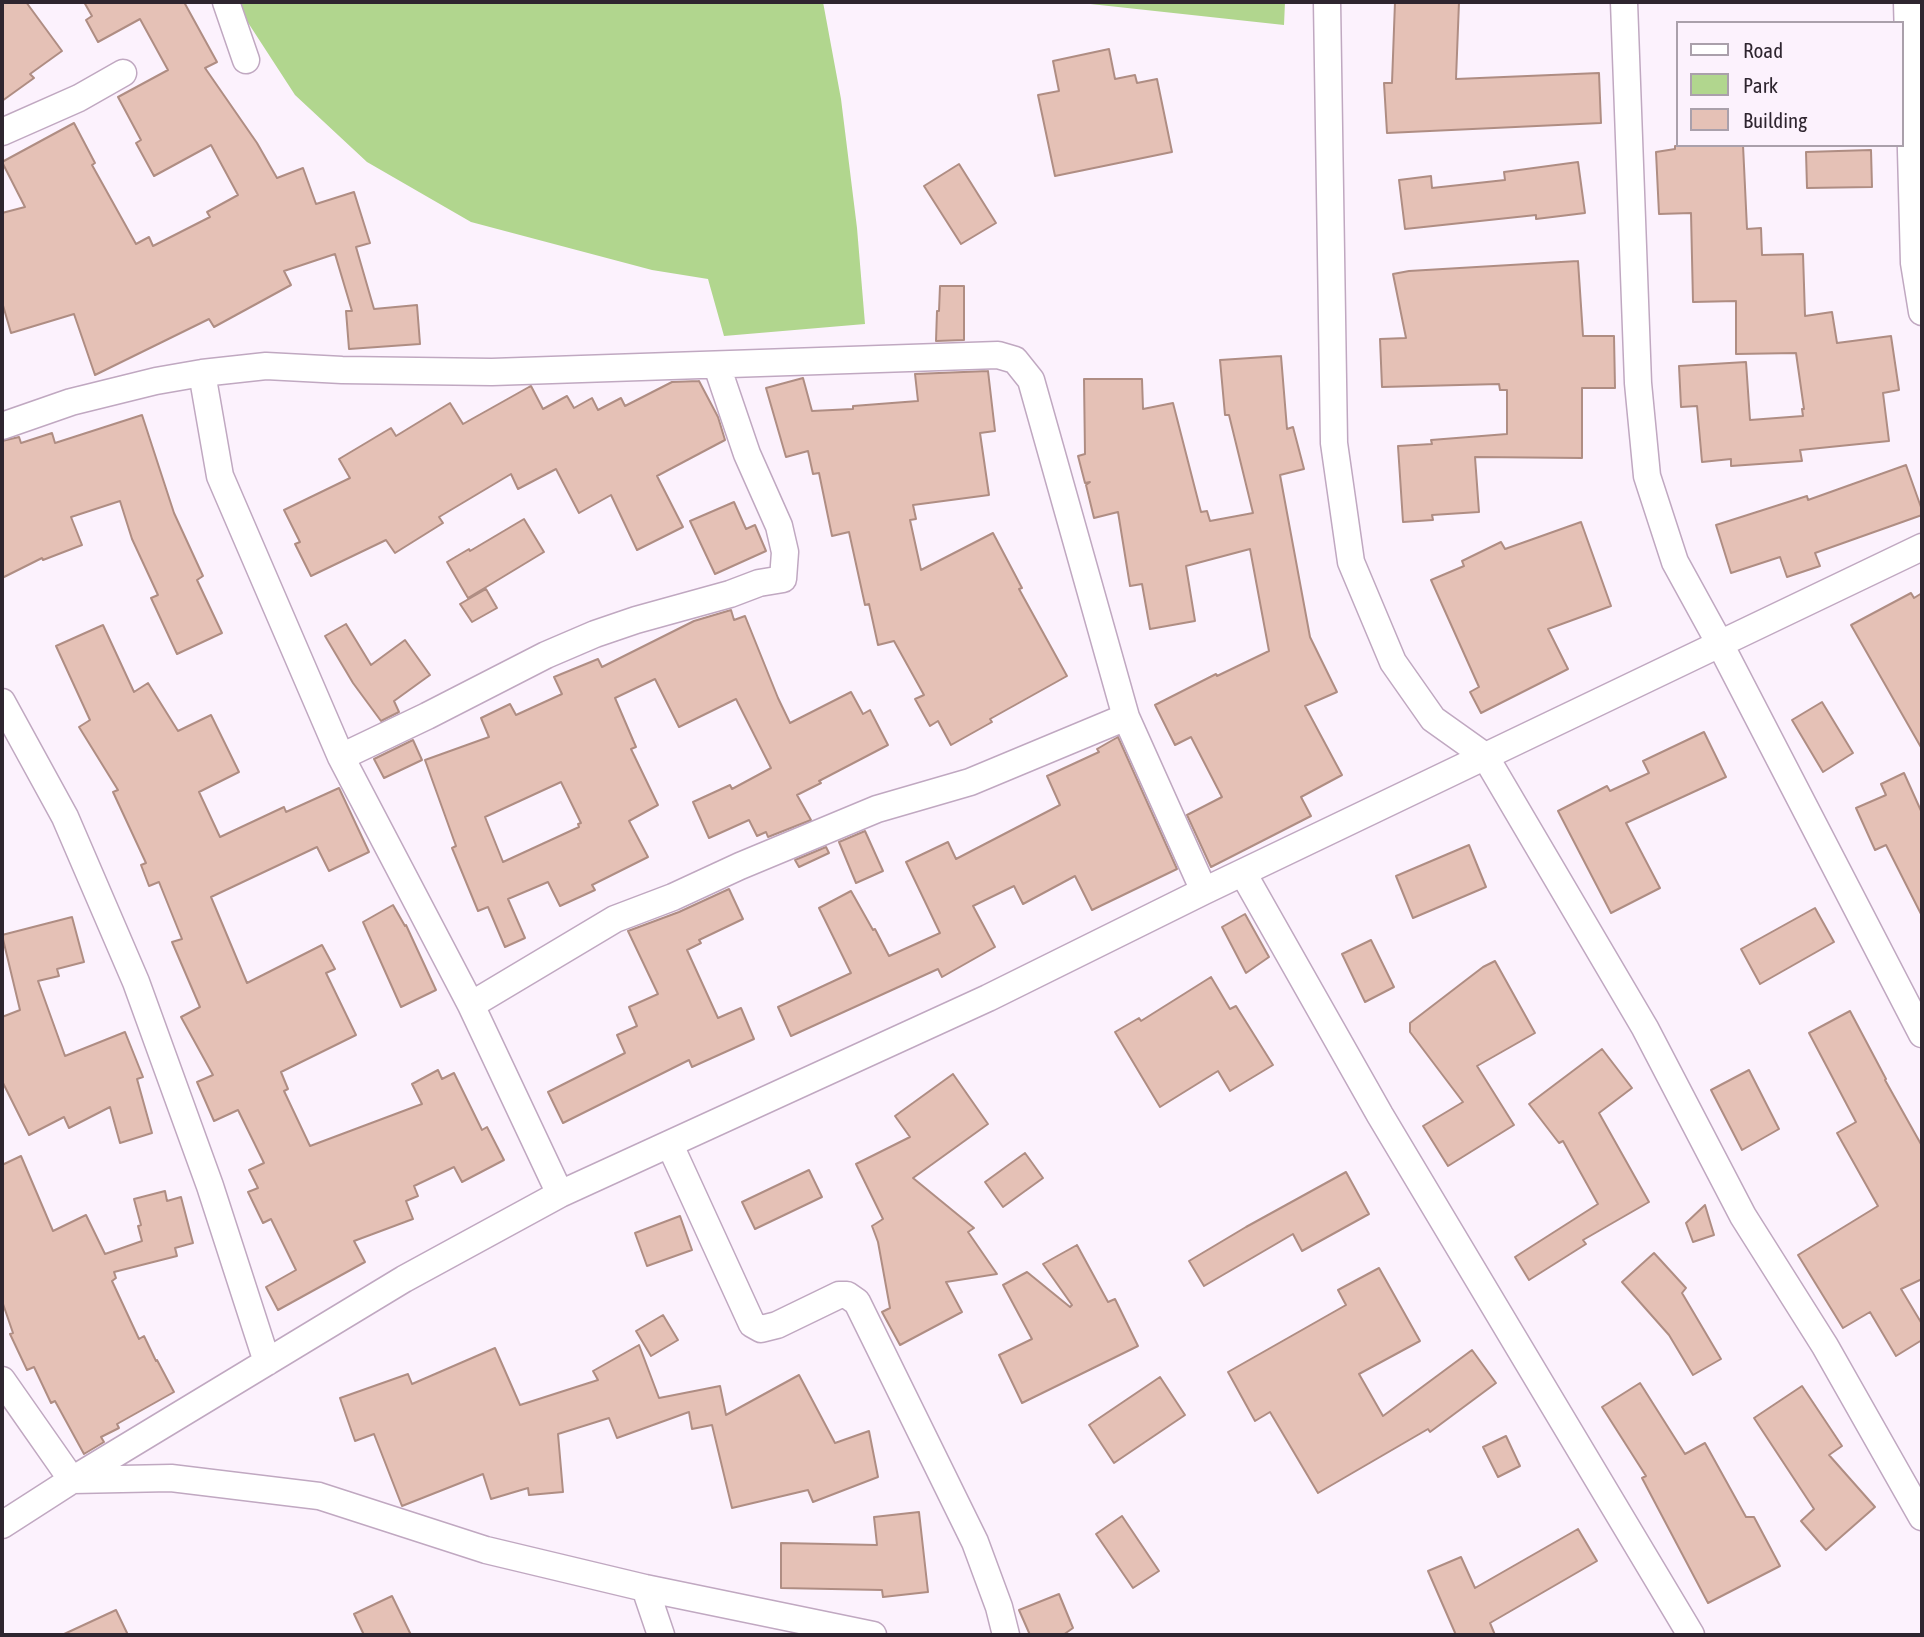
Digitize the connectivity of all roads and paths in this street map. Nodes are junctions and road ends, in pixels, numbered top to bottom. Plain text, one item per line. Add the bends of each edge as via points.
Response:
1 (226, 2) edge
2 (1327, 2) edge
3 (1624, 2) edge
4 (1906, 2) edge
5 (246, 60) dead end
6 (123, 73) dead end
7 (2, 132) edge
8 (1922, 312) edge
9 (717, 366) junction
10 (202, 373) junction
11 (2, 426) edge
12 (1922, 547) edge
13 (1720, 644) junction
14 (2, 702) edge
15 (1126, 717) junction
16 (1485, 756) junction
17 (341, 757) junction
18 (1243, 873) junction
19 (1204, 891) junction
20 (471, 1004) junction
21 (1922, 1034) edge
22 (670, 1145) junction
23 (560, 1194) junction
24 (267, 1362) junction
25 (2, 1380) edge
26 (72, 1480) junction
27 (1922, 1517) edge
28 (2, 1525) edge
29 (645, 1588) junction
30 (661, 1635) edge
31 (873, 1635) edge
32 (1006, 1635) edge
33 (1691, 1635) edge

1 - 5 street
2 - 16 street via 1334,443 1351,562 1393,662 1433,719
3 - 13 street via 1638,383 1647,476 1675,562
4 - 8 street via 1914,262
6 - 7 street
9 - 10 street via 492,372 266,366
9 - 15 street via 998,355 1016,360 1031,380
9 - 17 street via 747,454 779,526 785,552 783,579 595,634
10 - 11 street via 71,402
10 - 17 street via 220,476
12 - 13 street
13 - 16 street
13 - 21 street
14 - 24 street via 65,817 136,982
15 - 19 street
15 - 20 street via 970,782 877,809 615,919
16 - 18 street
16 - 27 street via 1645,1028 1743,1216 1825,1346
17 - 20 street
18 - 19 street
18 - 33 street via 1380,1115
19 - 22 street via 988,998
20 - 23 street
22 - 23 street
22 - 32 street via 752,1324 761,1329 777,1325 839,1294 857,1302 975,1542
23 - 24 street via 404,1279
24 - 26 street
25 - 26 street
26 - 28 street
26 - 29 street via 170,1478 319,1496 486,1550
29 - 30 street
29 - 31 street

